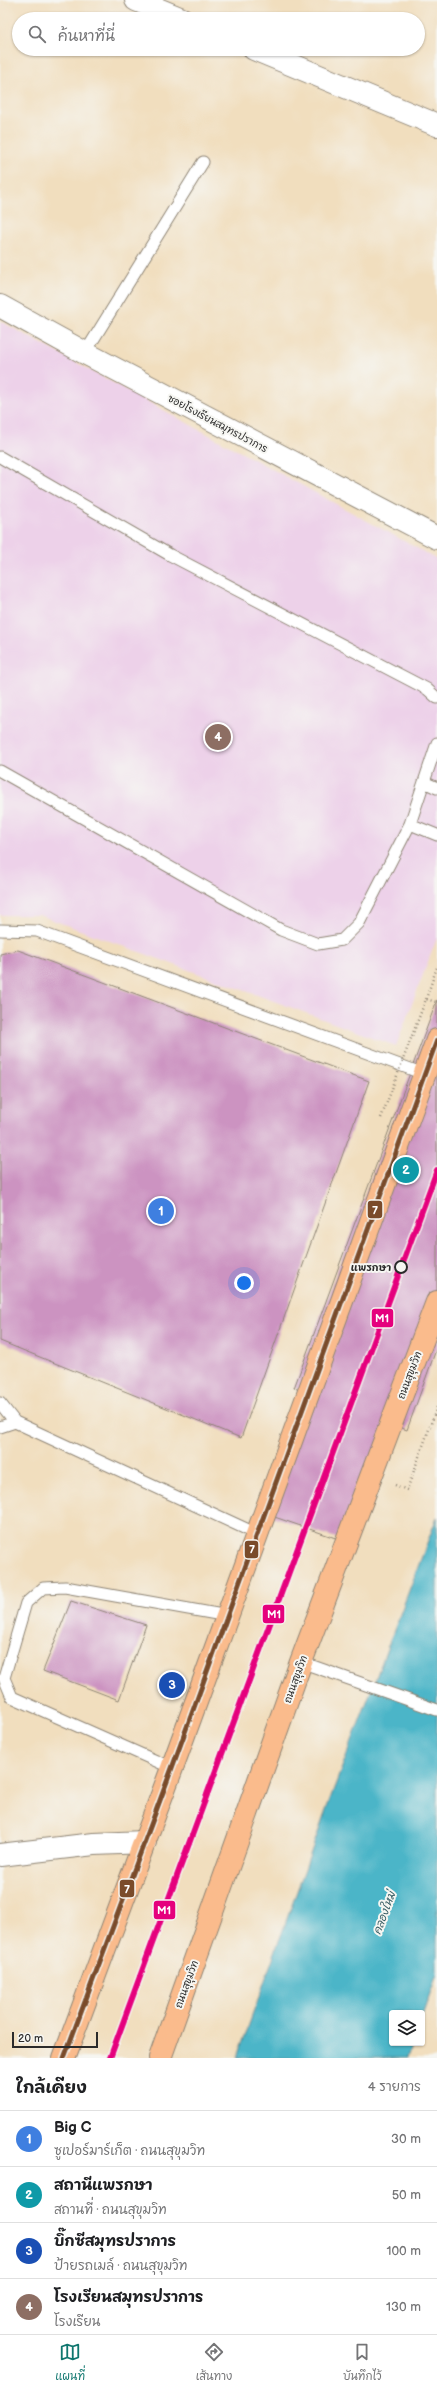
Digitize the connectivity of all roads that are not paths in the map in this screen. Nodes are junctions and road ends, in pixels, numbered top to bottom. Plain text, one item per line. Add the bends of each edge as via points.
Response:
1 (136, 0) edge
2 (165, 12) edge
3 (271, 56) edge
4 (437, 125) edge
5 (203, 162) dead end
6 (0, 306) edge
7 (85, 353) junction
8 (0, 457) edge
9 (437, 538) edge
10 (437, 698) edge
11 (437, 743) edge
12 (0, 771) edge
13 (424, 782) junction
14 (437, 788) edge
15 (410, 824) junction
16 (437, 835) edge
17 (0, 930) edge
18 (437, 1040) edge
19 (424, 1074) junction
20 (437, 1302) edge
21 (0, 1403) edge
22 (15, 1422) junction
23 (0, 1427) edge
24 (257, 1534) junction
25 (228, 1616) junction
26 (301, 1662) junction
27 (437, 1710) edge
28 (172, 1768) junction
29 (145, 1842) junction
30 (0, 1855) edge
31 (64, 2058) edge
32 (160, 2058) edge

1 - 2 street
3 - 4 street
5 - 7 lane
6 - 7 street, ซอยโรงเรียนสมุทรปราการ
7 - 9 street, ซอยโรงเรียนสมุทรปราการ
8 - 10 lane via 170,555 426,689
11 - 13 lane
12 - 15 lane via 281,930 318,944 342,940 359,923
13 - 14 lane
13 - 15 lane
15 - 16 lane
17 - 19 lane via 37,931
18 - 19 highway
19 - 24 highway
20 - 26 highway, ถนนสุขุมวิท
21 - 22 lane
22 - 23 lane
22 - 24 lane
24 - 25 highway
25 - 28 highway
25 - 28 lane via 64,1587 43,1588 26,1603 4,1678 12,1697
26 - 27 lane
26 - 32 highway, ถนนสุขุมวิท
28 - 29 highway
29 - 30 street via 94,1844
29 - 31 highway

